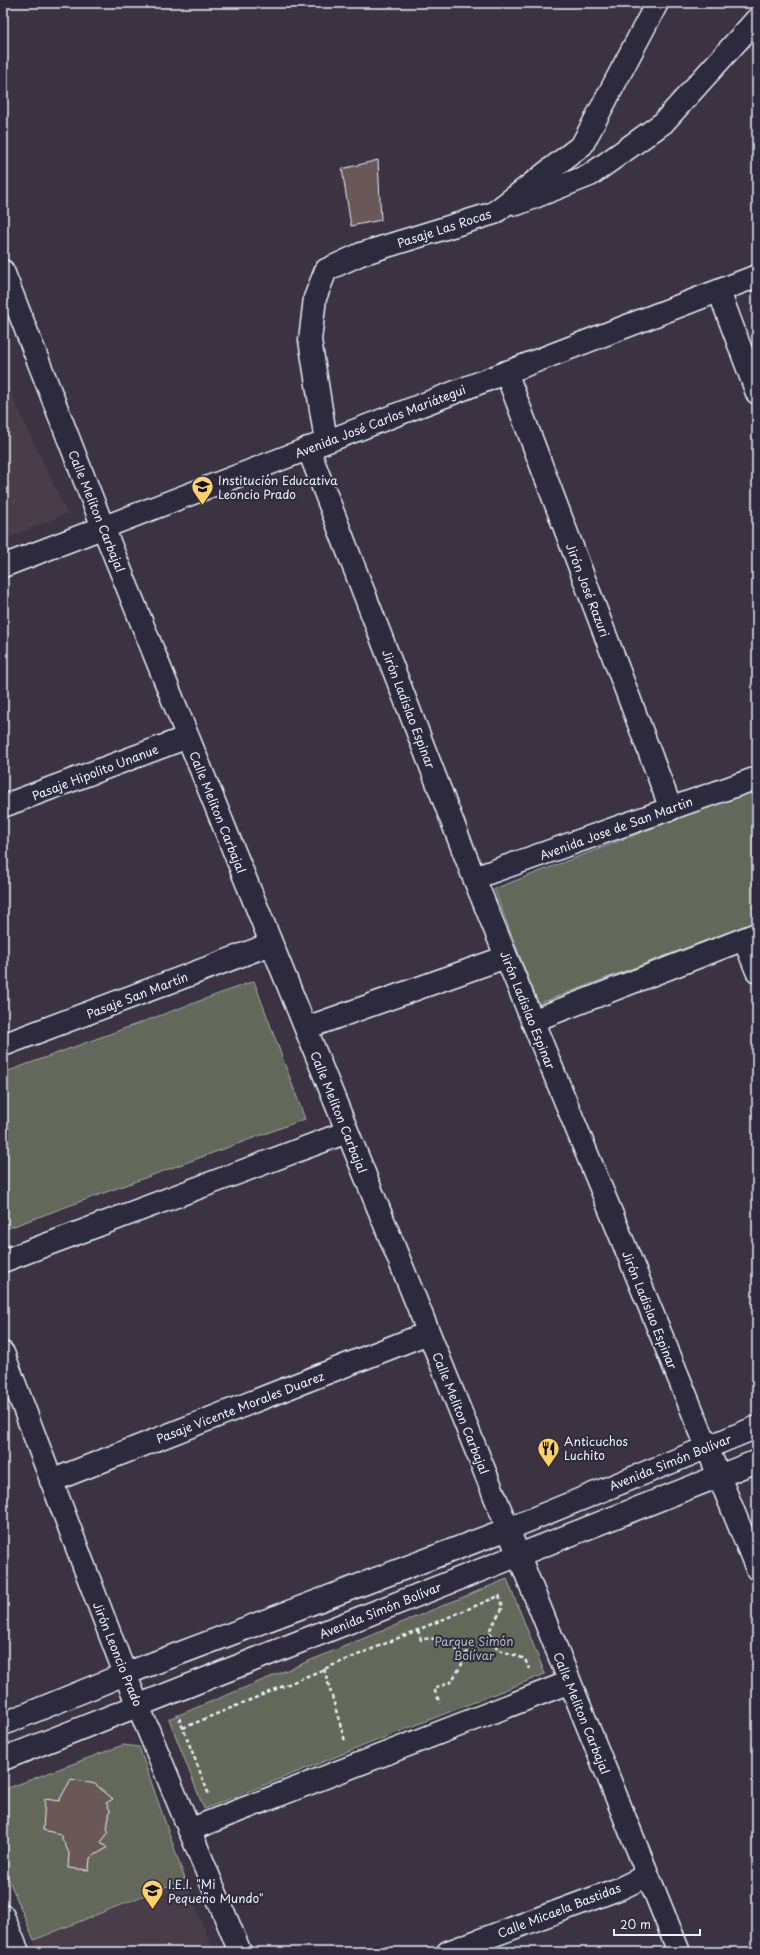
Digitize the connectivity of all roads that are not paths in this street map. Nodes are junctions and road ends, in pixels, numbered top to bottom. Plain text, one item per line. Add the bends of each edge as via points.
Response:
1 (657, 3) edge
2 (757, 19) edge
3 (494, 213) junction
4 (3, 271) edge
5 (757, 276) edge
6 (720, 291) junction
7 (506, 372) junction
8 (757, 393) edge
9 (317, 445) junction
10 (103, 527) junction
11 (3, 566) edge
12 (188, 737) junction
13 (757, 778) edge
14 (3, 806) edge
15 (671, 809) junction
16 (474, 878) junction
17 (751, 936) edge
18 (271, 944) junction
19 (506, 957) junction
20 (757, 971) edge
21 (532, 1021) junction
22 (306, 1028) junction
23 (3, 1045) edge
24 (348, 1132) junction
25 (3, 1261) edge
26 (428, 1333) junction
27 (3, 1353) edge
28 (757, 1426) edge
29 (706, 1446) junction
30 (757, 1461) edge
31 (718, 1476) junction
32 (51, 1481) junction
33 (508, 1529) junction
34 (518, 1555) junction
35 (757, 1569) edge
36 (125, 1674) junction
37 (570, 1682) junction
38 (138, 1705) junction
39 (3, 1724) edge
40 (3, 1759) edge
41 (189, 1830) junction
42 (648, 1875) junction
43 (3, 1916) edge
44 (18, 1952) edge
45 (240, 1952) edge
46 (448, 1952) edge
47 (679, 1952) edge

1 - 3 street, Pasaje Las Rocas via 582,145
2 - 3 street via 663,123 590,175
3 - 9 street, Pasaje Las Rocas via 361,254 326,270 315,298 310,340
4 - 10 street, Calle Meliton Carbajal
5 - 6 street, Avenida José Carlos Mariátegui
6 - 7 street, Avenida José Carlos Mariátegui
6 - 8 street
7 - 9 street, Avenida José Carlos Mariátegui
7 - 15 street, Jirón José Razuri
9 - 10 street, Avenida José Carlos Mariátegui
9 - 16 street, Jirón Ladislao Espinar
10 - 11 street, Avenida José Carlos Mariátegui
10 - 12 street, Calle Meliton Carbajal
12 - 14 street, Pasaje Hipolito Unanue
12 - 18 street, Calle Meliton Carbajal
13 - 15 street, Avenida Jose de San Martin
15 - 16 street, Avenida Jose de San Martin
16 - 19 street, Jirón Ladislao Espinar
17 - 20 street
17 - 21 street
18 - 22 street, Calle Meliton Carbajal
18 - 23 street, Pasaje San Martín
19 - 21 street, Jirón Ladislao Espinar
19 - 22 street
21 - 29 street, Jirón Ladislao Espinar
22 - 24 street, Calle Meliton Carbajal
24 - 25 street
24 - 26 street, Calle Meliton Carbajal
26 - 32 street, Pasaje Vicente Morales Duarez
26 - 33 street, Calle Meliton Carbajal
27 - 32 street, Jirón Leoncio Prado
28 - 29 street, Avenida Simón Bolívar
29 - 31 street, Jirón Ladislao Espinar
29 - 33 street, Avenida Simón Bolívar
30 - 31 street, Avenida Simón Bolívar
31 - 34 street, Avenida Simón Bolívar
31 - 35 street, Jirón Ladislao Espinar
32 - 36 street, Jirón Leoncio Prado
33 - 34 street, Calle Meliton Carbajal
33 - 36 street, Avenida Simón Bolívar
34 - 37 street, Calle Meliton Carbajal
34 - 38 street, Avenida Simón Bolívar
36 - 38 street, Jirón Leoncio Prado
36 - 39 street, Avenida Simón Bolívar
37 - 41 street
37 - 42 street, Calle Meliton Carbajal
38 - 40 street, Avenida Simón Bolívar
38 - 41 street, Jirón Leoncio Prado
41 - 45 street, Jirón Leoncio Prado
42 - 46 street, Calle Micaela Bastidas via 621,1888
42 - 47 street, Calle Meliton Carbajal
43 - 44 street

